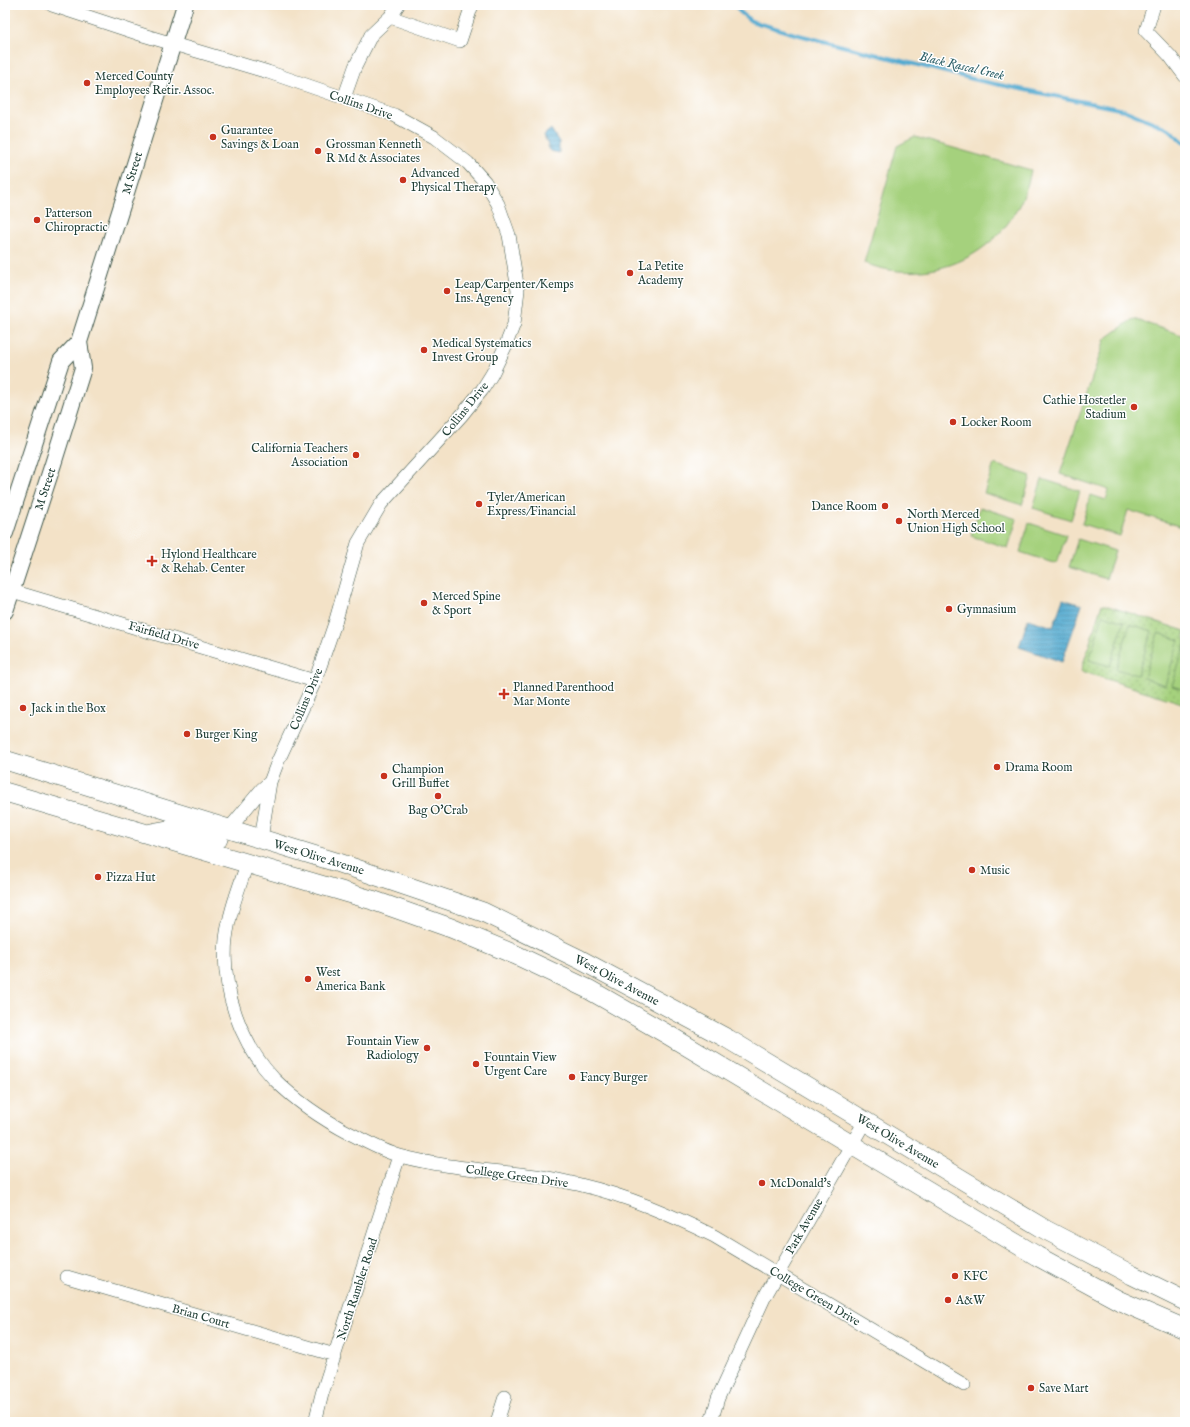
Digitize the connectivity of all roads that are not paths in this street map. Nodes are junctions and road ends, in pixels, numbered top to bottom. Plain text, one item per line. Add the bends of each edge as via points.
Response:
1 (52, 5) edge
2 (185, 5) edge
3 (398, 5) edge
4 (472, 5) edge
5 (1154, 5) edge
6 (390, 17) junction
7 (172, 44) junction
8 (1185, 76) edge
9 (344, 98) junction
10 (80, 342) junction
11 (5, 534) edge
12 (12, 591) junction
13 (5, 612) edge
14 (315, 681) junction
15 (5, 760) edge
16 (270, 782) junction
17 (5, 792) edge
18 (229, 829) junction
19 (146, 834) junction
20 (261, 839) junction
21 (336, 862) junction
22 (247, 864) junction
23 (865, 1122) junction
24 (851, 1145) junction
25 (399, 1156) junction
26 (777, 1273) junction
27 (67, 1277) dead end
28 (1120, 1301) junction
29 (1185, 1301) edge
30 (1185, 1309) edge
31 (1185, 1329) edge
32 (335, 1355) junction
33 (964, 1385) dead end
34 (505, 1397) dead end
35 (315, 1422) edge
36 (497, 1422) edge
37 (711, 1422) edge

1 - 7 street, Collins Drive
2 - 7 street, M Street
3 - 6 street
4 - 6 street via 460,41
5 - 8 street via 1146,32 1170,56
6 - 9 street via 371,35 355,67
7 - 9 street, Collins Drive via 268,72
7 - 10 street, M Street
9 - 14 street, Collins Drive via 394,115 434,137 468,163 485,182 498,205 509,235 518,290 514,324 492,374 482,390 462,416 381,504 358,543
10 - 11 street, M Street via 62,361
10 - 12 street, M Street via 83,368
12 - 13 street, M Street
12 - 14 street, Fairfield Drive
14 - 16 street, Collins Drive
15 - 18 main road, West Olive Avenue
16 - 18 street, Collins Drive
16 - 20 street, Collins Drive
17 - 19 main road, West Olive Avenue
18 - 20 main road, West Olive Avenue
19 - 20 main road via 173,829 222,840
19 - 22 main road, West Olive Avenue
20 - 21 main road, West Olive Avenue
21 - 22 main road via 318,866 305,865 267,854 260,855
21 - 23 main road, West Olive Avenue via 483,912 579,959 728,1039
22 - 24 main road, West Olive Avenue via 393,908 451,928 529,961 588,989
22 - 25 street, College Green Drive via 226,938 226,966 237,1019 248,1043 275,1079 308,1108 358,1138
23 - 24 street, Park Avenue
23 - 29 main road, West Olive Avenue via 1046,1230
24 - 26 street, Park Avenue
24 - 28 main road, West Olive Avenue via 1036,1256
25 - 26 street, College Green Drive via 445,1166 538,1176 629,1199 714,1236
25 - 32 street, North Rambler Road
26 - 33 street, College Green Drive
26 - 37 street, Park Avenue via 739,1350 718,1398
27 - 32 street, Brian Court
28 - 30 main road via 1129,1293 1137,1292 1181,1310
28 - 31 main road, West Olive Avenue
32 - 35 street, North Rambler Road
34 - 36 street

